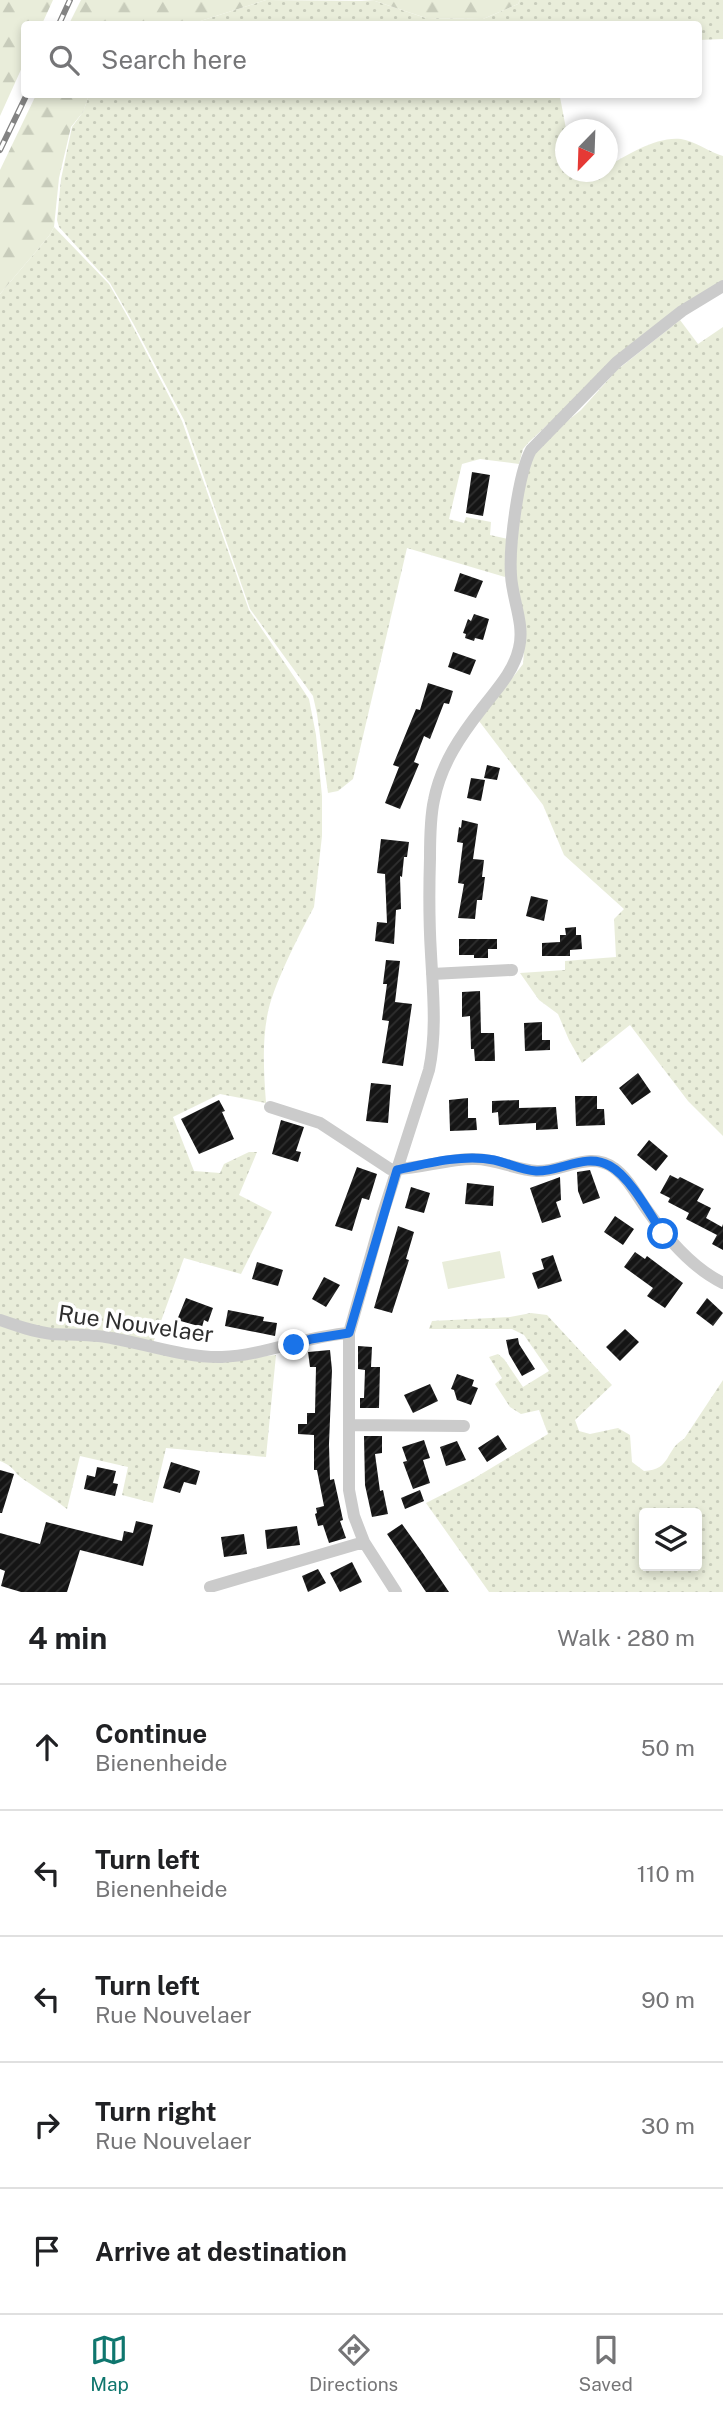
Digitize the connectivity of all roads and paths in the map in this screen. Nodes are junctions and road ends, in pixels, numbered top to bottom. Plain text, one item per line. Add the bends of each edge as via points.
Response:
1 (723, 286) edge
2 (512, 970) dead end
3 (432, 974) junction
4 (270, 1107) dead end
5 (397, 1170) junction
6 (723, 1283) edge
7 (0, 1320) edge
8 (349, 1333) junction
9 (350, 1425) junction
10 (464, 1426) dead end
11 (364, 1542) junction
12 (210, 1587) dead end
13 (396, 1592) edge

1 - 3 street via 682,311 617,362 525,460 511,574 519,648 508,674 449,757 433,803
2 - 3 street
3 - 5 street via 433,1050
4 - 5 street via 320,1123
5 - 6 street via 472,1159 538,1171 600,1161 621,1175 663,1234
5 - 8 street
7 - 8 street, Rue Nouvelaer via 36,1331 108,1337 220,1357
8 - 9 street
9 - 10 street
9 - 11 street via 349,1490
11 - 12 street
11 - 13 street

